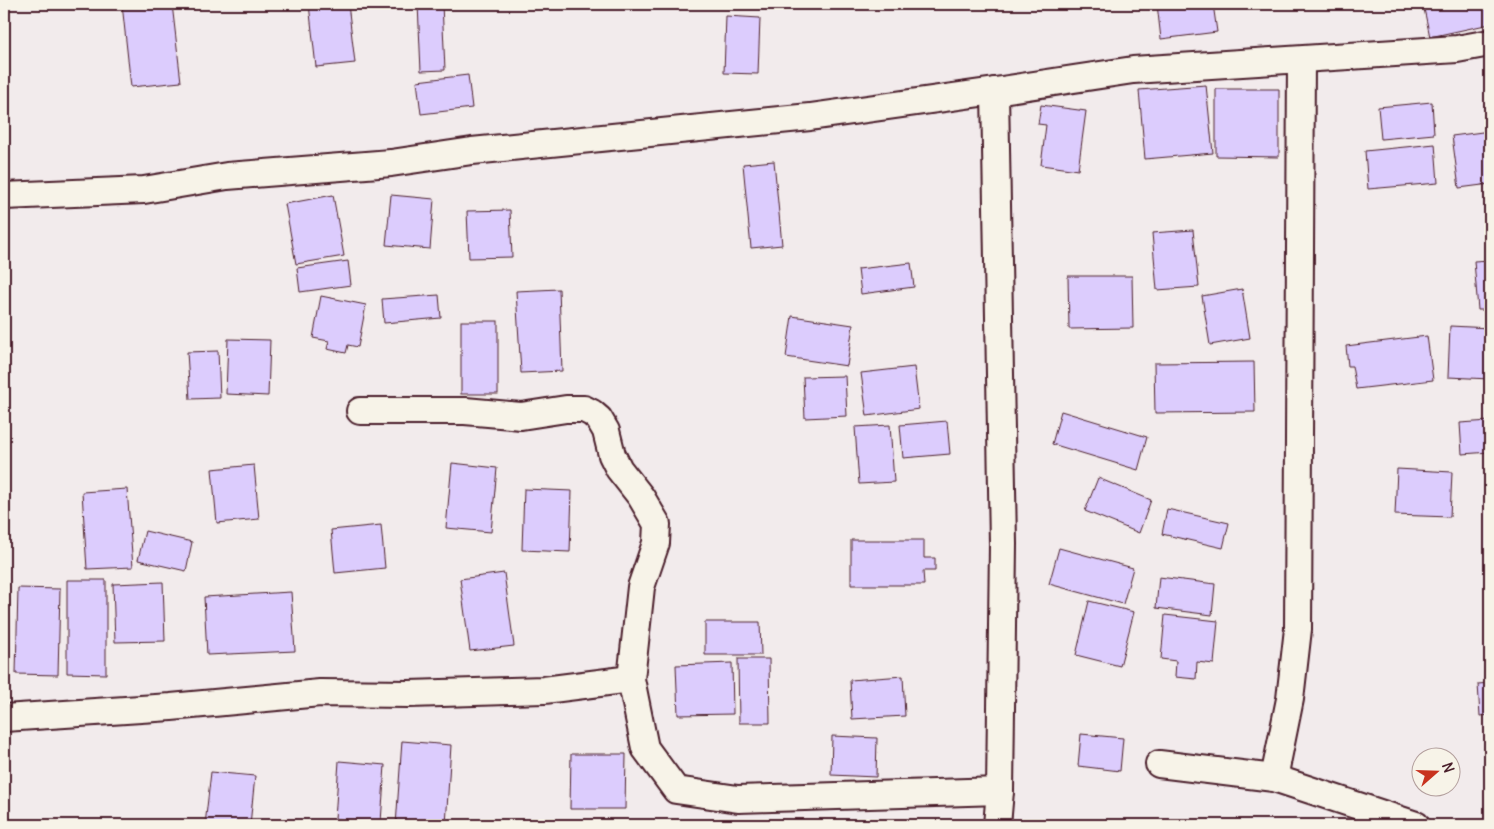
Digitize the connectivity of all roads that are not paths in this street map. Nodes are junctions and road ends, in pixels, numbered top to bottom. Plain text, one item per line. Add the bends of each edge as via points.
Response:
1 (1490, 43) edge
2 (1302, 60) junction
3 (995, 92) junction
4 (4, 196) edge
5 (360, 411) dead end
6 (631, 679) junction
7 (4, 718) edge
8 (1159, 764) dead end
9 (1274, 778) junction
10 (1000, 791) junction
11 (997, 825) edge
12 (1416, 825) edge

1 - 2 street via 1457,49
2 - 3 street via 1133,70
2 - 9 street via 1298,630 1290,699
3 - 4 street via 810,117 472,151 391,163 227,176 144,190
3 - 10 street via 1003,544
5 - 6 street via 465,411 521,416 584,409 599,419 619,469 647,505 657,524 656,543 641,587
6 - 7 street via 544,690 320,693
6 - 10 street via 645,748 676,790 738,799
8 - 9 street
9 - 12 street
10 - 11 street

